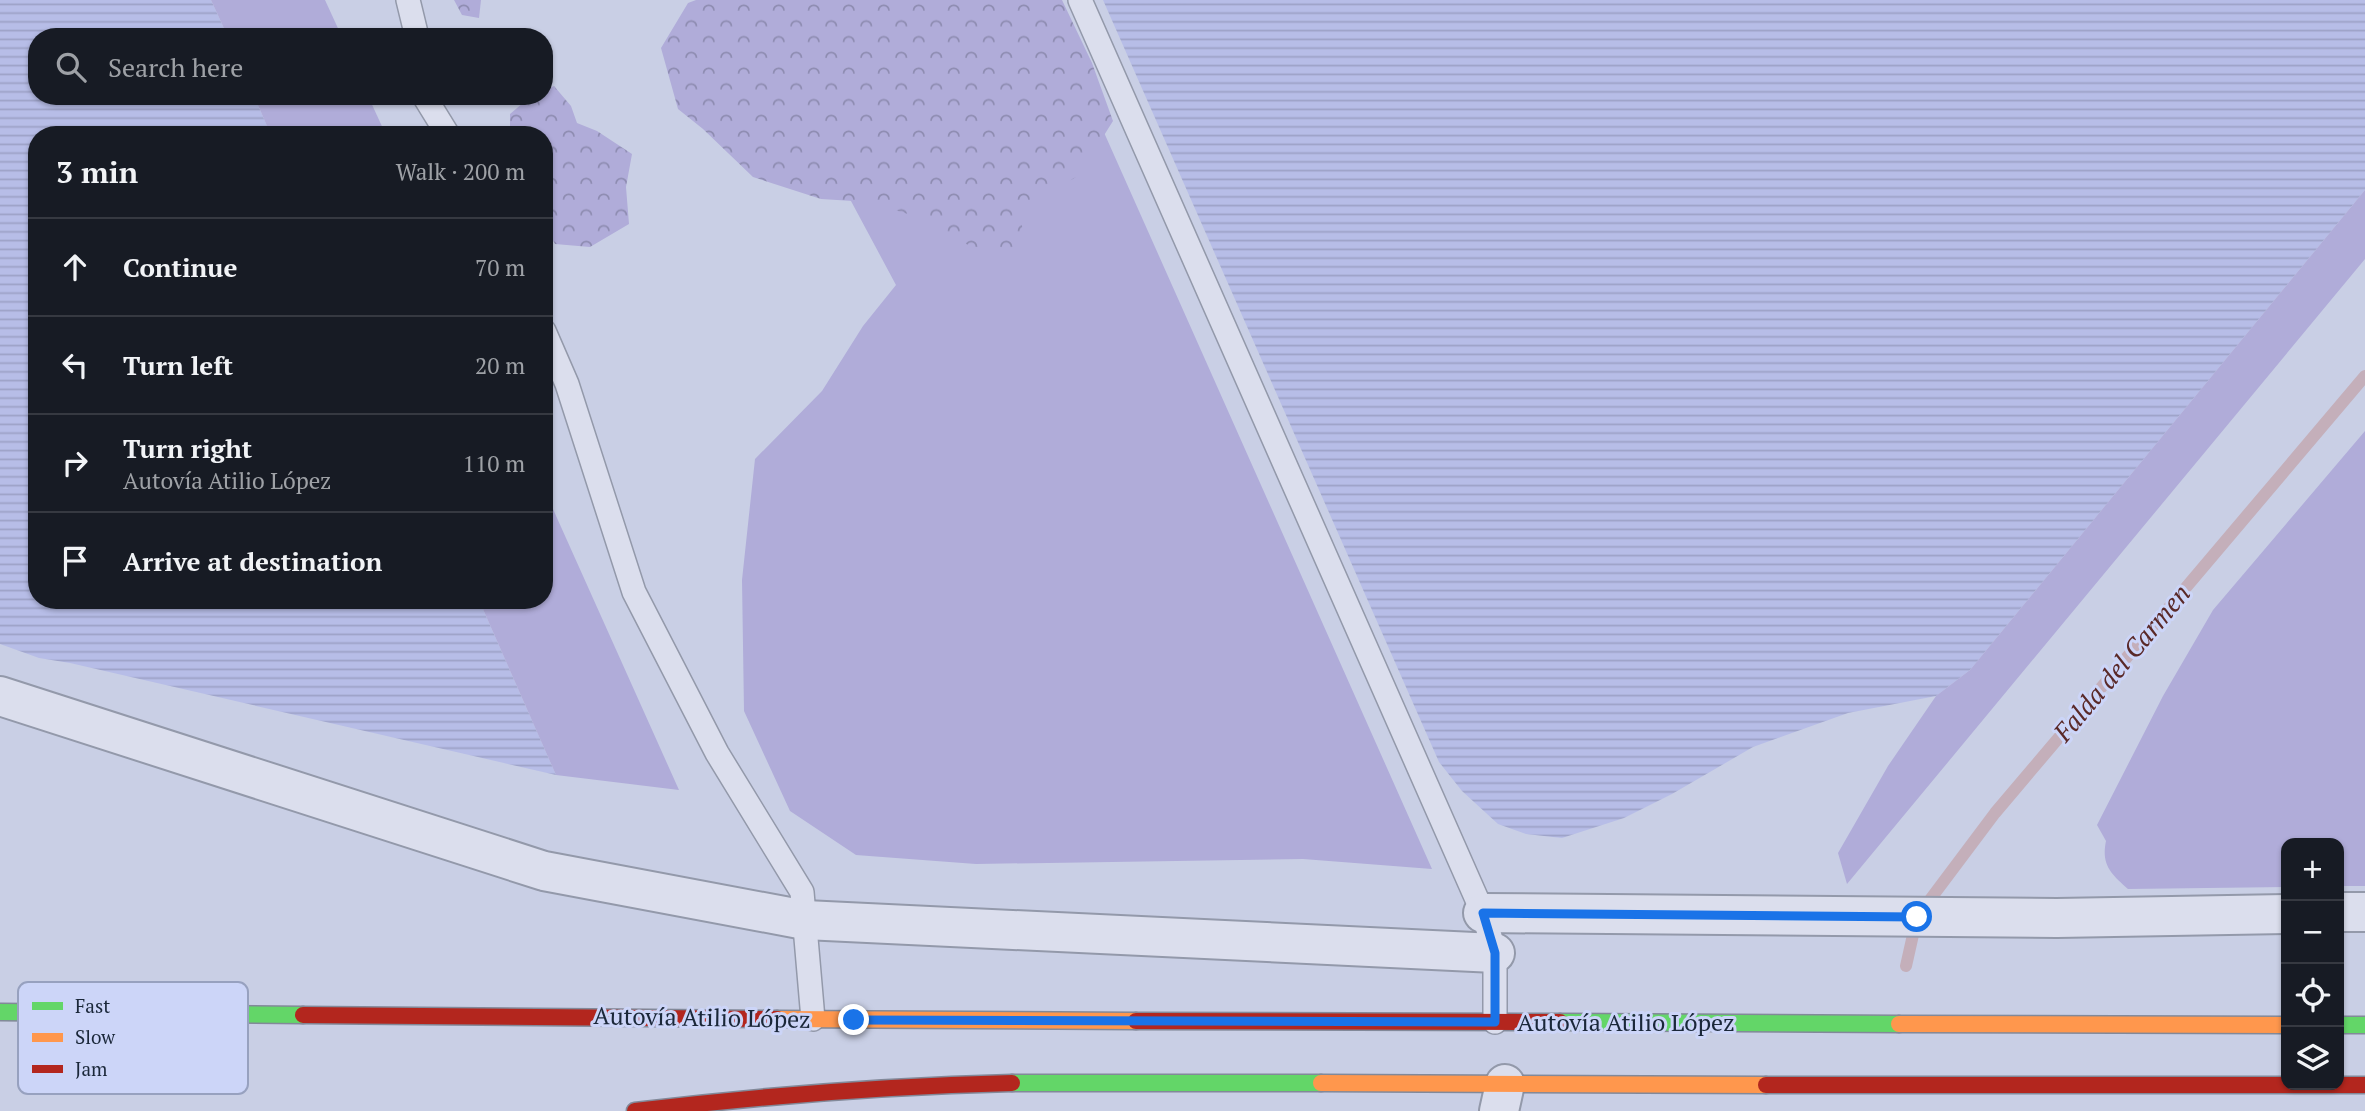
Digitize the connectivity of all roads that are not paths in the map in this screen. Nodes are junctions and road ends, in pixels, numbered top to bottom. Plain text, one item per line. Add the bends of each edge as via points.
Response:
1 (408, 0) edge
2 (1080, 0) edge
3 (415, 28) edge
4 (430, 105) edge
5 (442, 126) edge
6 (553, 352) edge
7 (0, 696) edge
8 (2344, 912) edge
9 (2365, 912) edge
10 (1483, 913) junction
11 (2281, 914) edge
12 (805, 920) junction
13 (1495, 953) junction
14 (0, 1012) edge
15 (18, 1012) edge
16 (248, 1014) edge
17 (813, 1019) junction
18 (1495, 1022) junction
19 (2281, 1025) edge
20 (2344, 1025) edge
21 (2365, 1025) edge
22 (2365, 1085) edge
23 (1502, 1098) edge
24 (635, 1111) edge

1 - 3 lane
2 - 10 lane
4 - 5 lane
6 - 12 lane via 634,592 717,753 802,892
7 - 12 street via 544,871
8 - 9 street
10 - 11 street via 2057,919
10 - 13 lane
12 - 13 street
12 - 17 lane
13 - 18 lane
14 - 15 main road, Autovía Atilio López
16 - 17 main road, Autovía Atilio López
17 - 18 main road, Autovía Atilio López
18 - 19 main road, Autovía Atilio López
20 - 21 main road
22 - 23 main road
23 - 24 main road via 1129,1081 941,1084 717,1099

